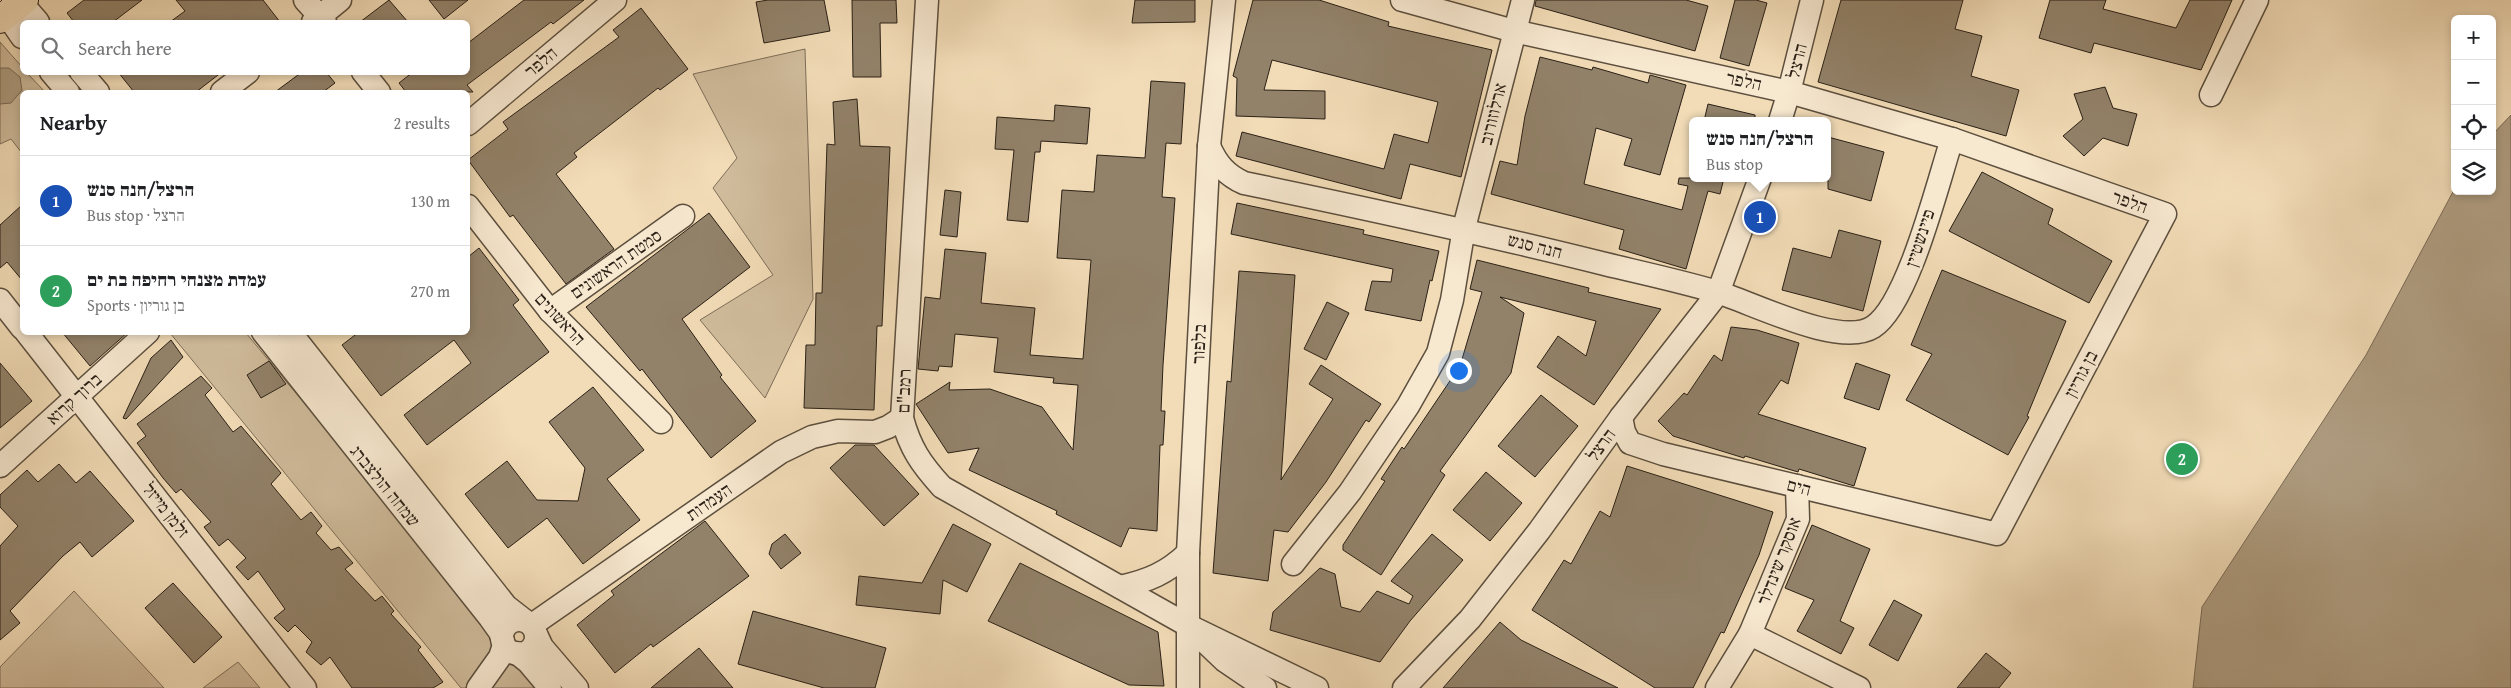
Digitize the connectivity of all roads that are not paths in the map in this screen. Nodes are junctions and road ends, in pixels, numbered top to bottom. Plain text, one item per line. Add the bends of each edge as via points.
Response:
1 (305, 0) edge
2 (340, 0) edge
3 (615, 0) edge
4 (927, 0) edge
5 (1224, 0) edge
6 (1402, 0) edge
7 (1523, 0) edge
8 (1812, 0) edge
9 (2257, 0) edge
10 (15, 9) edge
11 (318, 20) edge
12 (320, 20) edge
13 (20, 29) edge
14 (1514, 31) junction
15 (54, 75) edge
16 (84, 75) edge
17 (244, 75) edge
18 (365, 75) edge
19 (66, 90) edge
20 (96, 90) edge
21 (225, 90) edge
22 (377, 90) edge
23 (1790, 92) junction
24 (2211, 95) dead end
25 (1781, 117) edge
26 (470, 122) edge
27 (1952, 139) junction
28 (1209, 146) junction
29 (1759, 182) edge
30 (470, 209) edge
31 (2165, 214) joint
32 (683, 216) dead end
33 (1464, 228) junction
34 (1718, 292) junction
35 (0, 300) edge
36 (550, 311) junction
37 (20, 325) edge
38 (1872, 328) joint
39 (28, 335) edge
40 (145, 335) edge
41 (265, 335) edge
42 (292, 335) edge
43 (76, 397) junction
44 (1621, 417) junction
45 (902, 418) junction
46 (662, 422) dead end
47 (0, 466) edge
48 (1797, 486) junction
49 (1997, 534) joint
50 (1188, 553) junction
51 (1293, 564) dead end
52 (1120, 587) junction
53 (531, 626) junction
54 (1189, 626) junction
55 (1750, 634) junction
56 (507, 649) junction
57 (305, 688) edge
58 (478, 688) edge
59 (550, 688) edge
60 (577, 688) edge
61 (1188, 688) edge
62 (1265, 688) edge
63 (1318, 688) edge
64 (1404, 688) edge
65 (1717, 688) edge
66 (1859, 688) edge

1 - 11 street
2 - 12 street
3 - 26 street, הלפר
4 - 45 street, רמב"ם
5 - 28 street, בלפור
6 - 14 street, הלפר
7 - 14 street, ארלוזורוב
8 - 23 street, הרצל
9 - 24 street
10 - 13 street
14 - 23 street, הלפר
14 - 33 street, ארלוזורוב
15 - 19 street
16 - 20 street
17 - 21 street
18 - 22 street
23 - 25 street, הרצל
23 - 27 street, הלפר
27 - 31 street, הלפר
27 - 38 street, פיינשטיין via 1904,285 1890,310
28 - 33 street, חנה סנש via 1222,169 1244,183
28 - 50 street, בלפור
29 - 34 street, הרצל
30 - 36 street, הראשונים
31 - 49 street, בן גוריון
32 - 36 street, סמטת הראשונים
33 - 34 street, חנה סנש
33 - 51 street, ארלוזורוב via 1452,300 1438,353 1408,406 1350,492
34 - 38 street, חנה סנש via 1819,330 1845,332
34 - 44 street, הרצל
35 - 37 street
36 - 46 street, הראשונים
39 - 43 street, זלמן מייזל
40 - 43 street, ברוך קרוא
41 - 56 street, שמחה הולצברג via 490,618
42 - 53 street, שמחה הולצברג via 506,606
43 - 47 street, ברוך קרוא
43 - 57 street, זלמן מייזל
44 - 48 street, הים via 1630,443
44 - 64 street, הרצל via 1539,531 1470,619
45 - 52 street, רמב"ם via 908,442 922,465 942,487
45 - 53 street, העמדות via 875,432 838,431 812,437 781,452
48 - 49 street, הים
48 - 55 street, אוסקר שינדלר via 1798,519
50 - 52 street via 1162,574 1146,582
50 - 54 street, בלפור
52 - 54 street, רמב"ם
53 - 56 street, העמדות via 532,649
53 - 60 street, שמחה הולצברג via 542,647
54 - 61 street, בלפור
54 - 62 street via 1225,661
54 - 63 street
55 - 65 street, אוסקר שינדלר
55 - 66 street
56 - 58 street
56 - 59 street, שמחה הולצברג via 528,662

